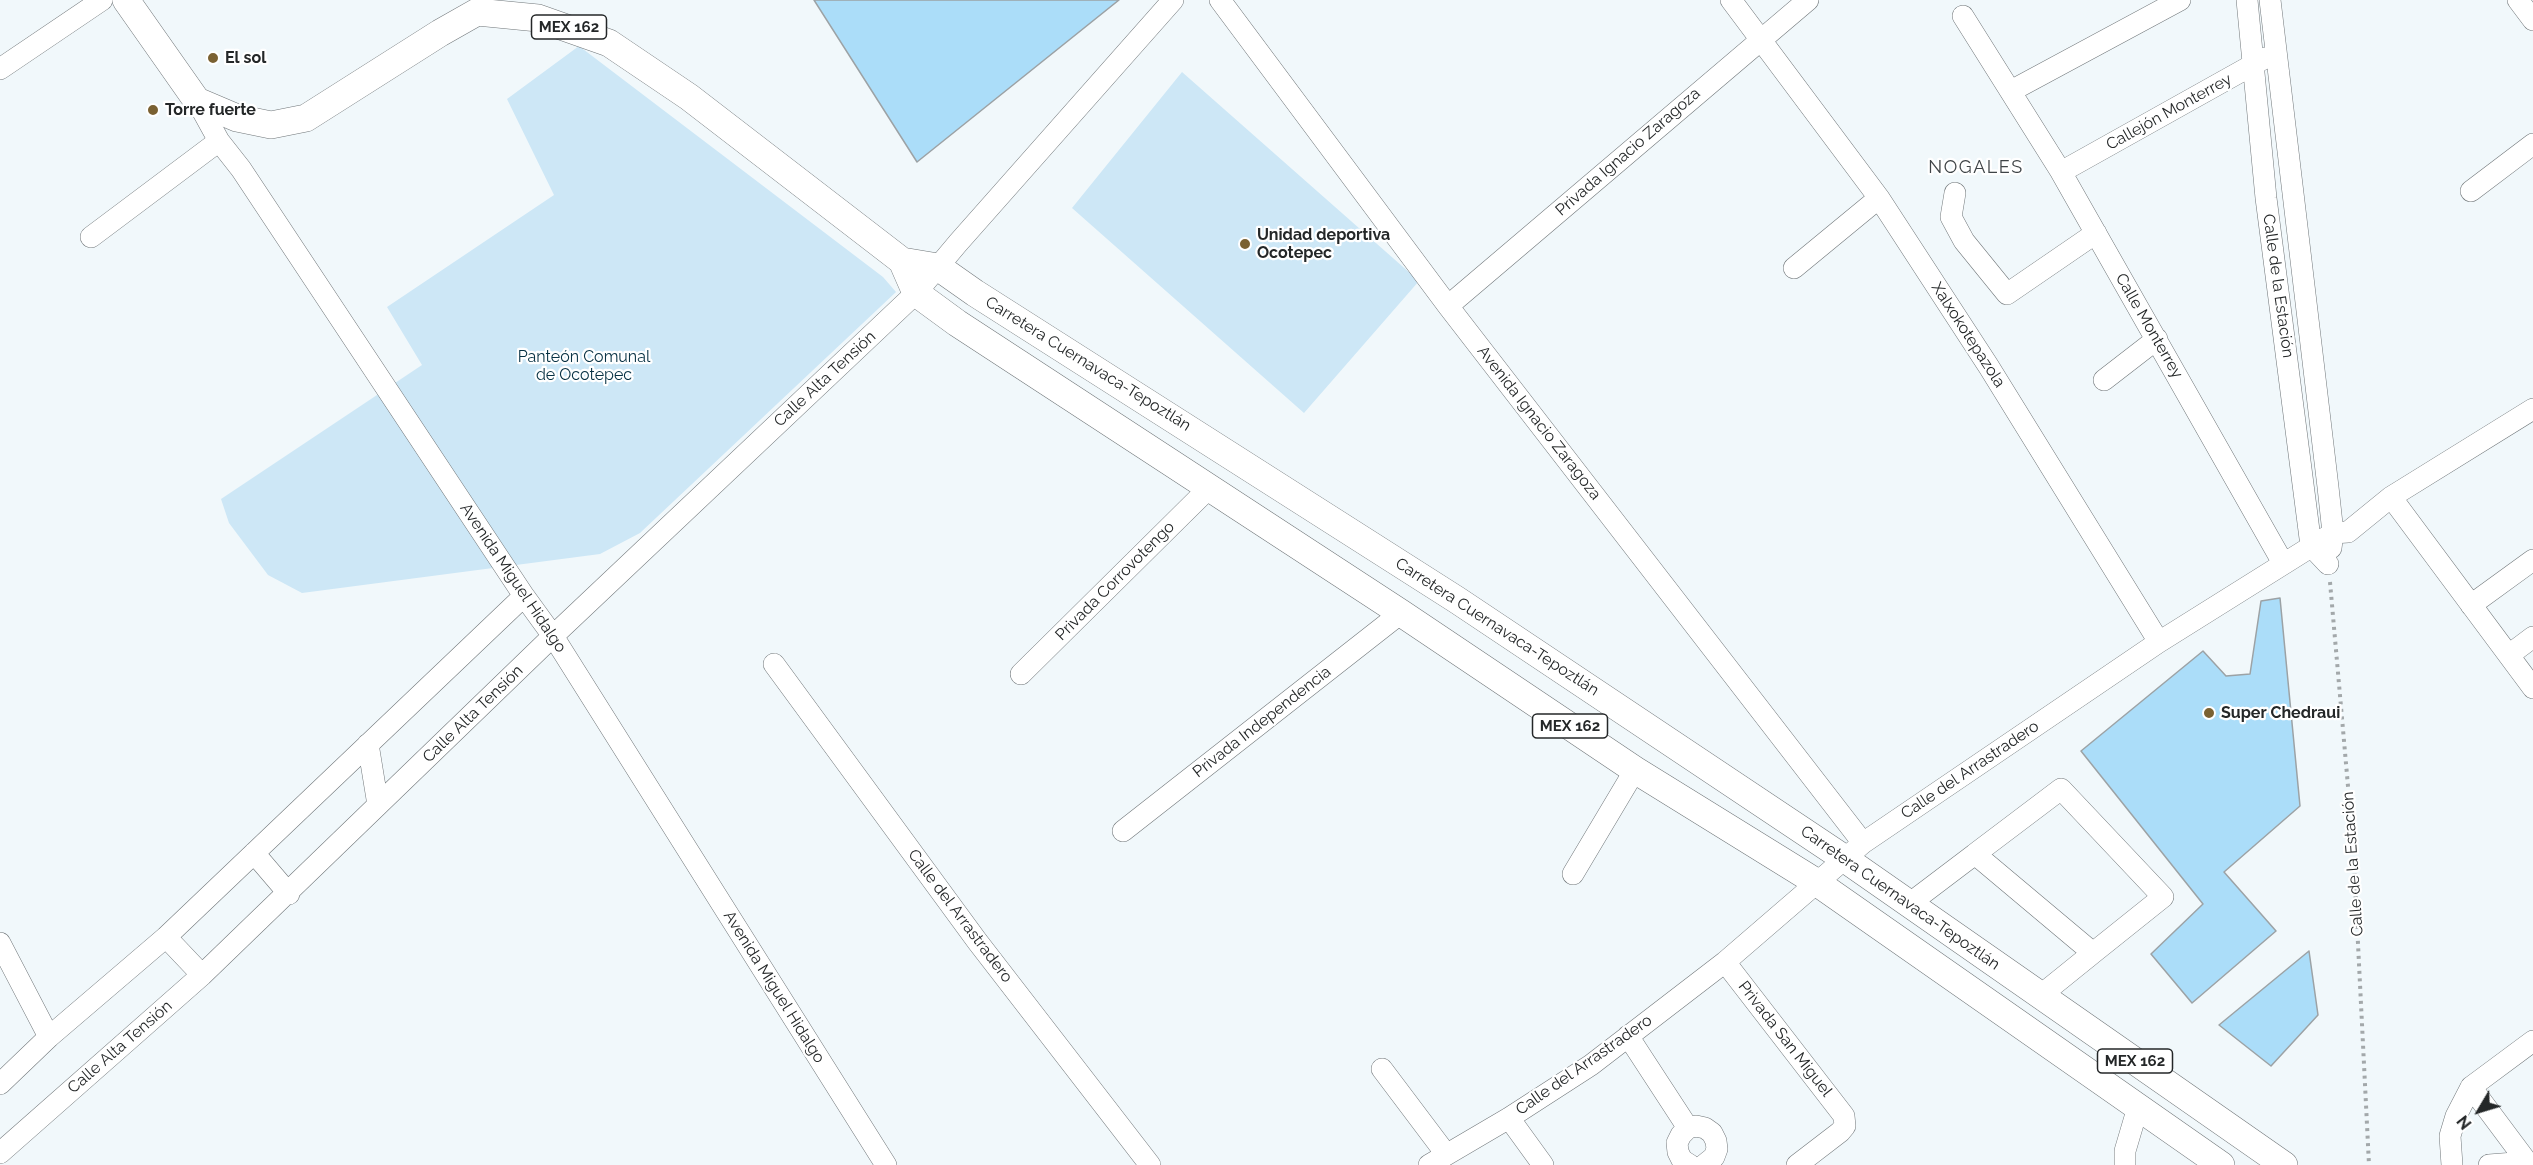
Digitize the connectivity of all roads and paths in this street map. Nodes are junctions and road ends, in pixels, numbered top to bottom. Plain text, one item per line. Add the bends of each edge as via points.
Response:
1 (102, 0) edge
2 (126, 0) edge
3 (558, 0) edge
4 (1173, 0) edge
5 (1220, 0) edge
6 (1731, 0) edge
7 (1808, 0) edge
8 (2180, 0) edge
9 (2247, 0) edge
10 (2270, 0) edge
11 (2518, 0) edge
12 (486, 6) edge
13 (1963, 16) dead end
14 (2533, 20) edge
15 (573, 28) junction
16 (1761, 38) junction
17 (2277, 51) junction
18 (2254, 64) junction
19 (0, 69) edge
20 (2011, 91) junction
21 (197, 101) junction
22 (219, 141) junction
23 (2533, 144) edge
24 (2061, 172) junction
25 (2471, 191) dead end
26 (1955, 193) dead end
27 (1879, 198) junction
28 (2096, 233) junction
29 (92, 237) dead end
30 (902, 261) junction
31 (938, 267) junction
32 (1794, 268) dead end
33 (916, 293) junction
34 (1448, 306) junction
35 (2157, 339) junction
36 (2104, 380) dead end
37 (2533, 409) edge
38 (1208, 489) junction
39 (2391, 497) junction
40 (2332, 533) junction
41 (2312, 546) junction
42 (2533, 560) edge
43 (2283, 563) junction
44 (2328, 564) junction
45 (524, 596) junction
46 (2471, 605) junction
47 (1401, 613) junction
48 (553, 636) junction
49 (2533, 637) edge
50 (2159, 642) junction
51 (2509, 656) junction
52 (774, 664) dead end
53 (1022, 674) dead end
54 (2533, 688) edge
55 (368, 744) junction
56 (1635, 770) junction
57 (378, 805) junction
58 (1123, 831) dead end
59 (1854, 851) junction
60 (254, 853) junction
61 (1975, 854) junction
62 (1573, 874) dead end
63 (1816, 882) junction
64 (289, 894) junction
65 (1910, 904) junction
66 (166, 937) junction
67 (0, 943) edge
68 (2093, 953) junction
69 (1725, 962) junction
70 (202, 975) junction
71 (2041, 995) junction
72 (1628, 1036) junction
73 (49, 1037) junction
74 (2533, 1041) edge
75 (1382, 1069) dead end
76 (0, 1084) edge
77 (2472, 1087) junction
78 (2138, 1107) junction
79 (1509, 1118) junction
80 (1688, 1128) junction
81 (0, 1153) edge
82 (1437, 1160) edge
83 (2530, 1163) edge
84 (886, 1165) edge
85 (1150, 1165) edge
86 (1543, 1165) edge
87 (1702, 1165) edge
88 (1797, 1165) edge
89 (2125, 1165) edge
90 (2220, 1165) edge
91 (2284, 1165) edge
92 (2369, 1165) edge
93 (2452, 1165) edge
94 (2489, 1165) edge

1 - 19 street
2 - 21 main road, Avenida Miguel Hidalgo
3 - 15 main road
4 - 31 street, Calle Alta Tensión
5 - 34 street, Avenida Ignacio Zaragoza
6 - 16 street, Xalxokotepazola
7 - 16 street, Privada Ignacio Zaragoza
8 - 20 street
9 - 18 street, Calle de la Estación
10 - 17 street, Calle de la Estación
11 - 14 street
12 - 15 main road, Carretera Cuernavaca-Tepoztlán / MEX 162
12 - 21 main road, Carretera Cuernavaca-Tepoztlán / MEX 162 via 306,118 271,124 237,118
13 - 20 street, Calle Monterrey
15 - 30 main road, Carretera Cuernavaca-Tepoztlán / MEX 162 via 609,43 688,97
16 - 27 street, Xalxokotepazola
16 - 34 street, Privada Ignacio Zaragoza
17 - 18 street, Callejón Monterrey
17 - 40 street, Calle de la Estación
18 - 24 street, Callejón Monterrey
18 - 41 street, Calle de la Estación via 2266,198
20 - 24 street, Calle Monterrey
21 - 22 street, Avenida Miguel Hidalgo
22 - 29 street
22 - 45 street, Avenida Miguel Hidalgo
23 - 25 street
24 - 28 street, Calle Monterrey
26 - 28 street via 1951,217 1964,241 2007,294
27 - 32 street
27 - 50 street, Xalxokotepazola
28 - 35 street, Calle Monterrey
30 - 31 main road, Carretera Cuernavaca-Tepoztlán / MEX 162
30 - 33 main road, Carretera Cuernavaca-Tepoztlán / MEX 162
31 - 33 street, Calle Alta Tensión
31 - 59 main road, Carretera Cuernavaca-Tepoztlán / MEX 162
33 - 38 main road, MEX 162
33 - 48 street, Calle Alta Tensión
34 - 59 street, Avenida Ignacio Zaragoza
35 - 36 street
35 - 43 street, Calle Monterrey
37 - 39 street, Calle del Arrastradero
38 - 47 main road, MEX 162
38 - 53 street, Privada Corrovotengo
39 - 40 street, Calle del Arrastradero via 2348,532
39 - 46 street
40 - 41 street, Calle del Arrastradero
40 - 44 street, Calle de la Estación
41 - 43 street, Calle del Arrastradero
41 - 44 street
42 - 46 street
43 - 50 street, Calle del Arrastradero
44 - 92 path, Calle de la Estación via 2353,843
45 - 48 street, Avenida Miguel Hidalgo
45 - 55 street
46 - 51 street
47 - 56 main road, MEX 162
47 - 58 street, Privada Independencia
48 - 57 street, Calle Alta Tensión
48 - 84 street, Avenida Miguel Hidalgo
49 - 51 street
50 - 59 street, Calle del Arrastradero
51 - 54 street
52 - 85 street, Calle del Arrastradero via 977,940
55 - 57 street
55 - 60 street
56 - 62 street
56 - 63 main road, MEX 162
57 - 64 street, Calle Alta Tensión
59 - 63 street, Calle del Arrastradero
59 - 65 main road, Carretera Cuernavaca-Tepoztlán / MEX 162
60 - 64 street
60 - 66 street
61 - 65 street
61 - 68 street
61 - 68 street via 2061,789 2163,897
63 - 69 street, Calle del Arrastradero
63 - 78 main road, MEX 162
64 - 70 street, Calle Alta Tensión
65 - 71 main road, Carretera Cuernavaca-Tepoztlán / MEX 162
66 - 70 street
66 - 73 street
67 - 73 street
68 - 71 street
69 - 72 street, Calle del Arrastradero
69 - 88 street, Privada San Miguel via 1844,1116 1845,1126 1840,1132
70 - 81 street, Calle Alta Tensión
71 - 91 main road, Carretera Cuernavaca-Tepoztlán / MEX 162
72 - 79 street, Calle del Arrastradero
72 - 80 street
73 - 76 street
74 - 77 street
75 - 82 street
77 - 83 street
77 - 93 street via 2450,1136
78 - 89 street via 2125,1150
78 - 90 main road, MEX 162
79 - 82 street, Calle del Arrastradero
79 - 86 street
80 - 87 street via 1677,1143 1678,1152
80 - 87 street via 1705,1128 1712,1133 1717,1149 1714,1158
83 - 94 street

